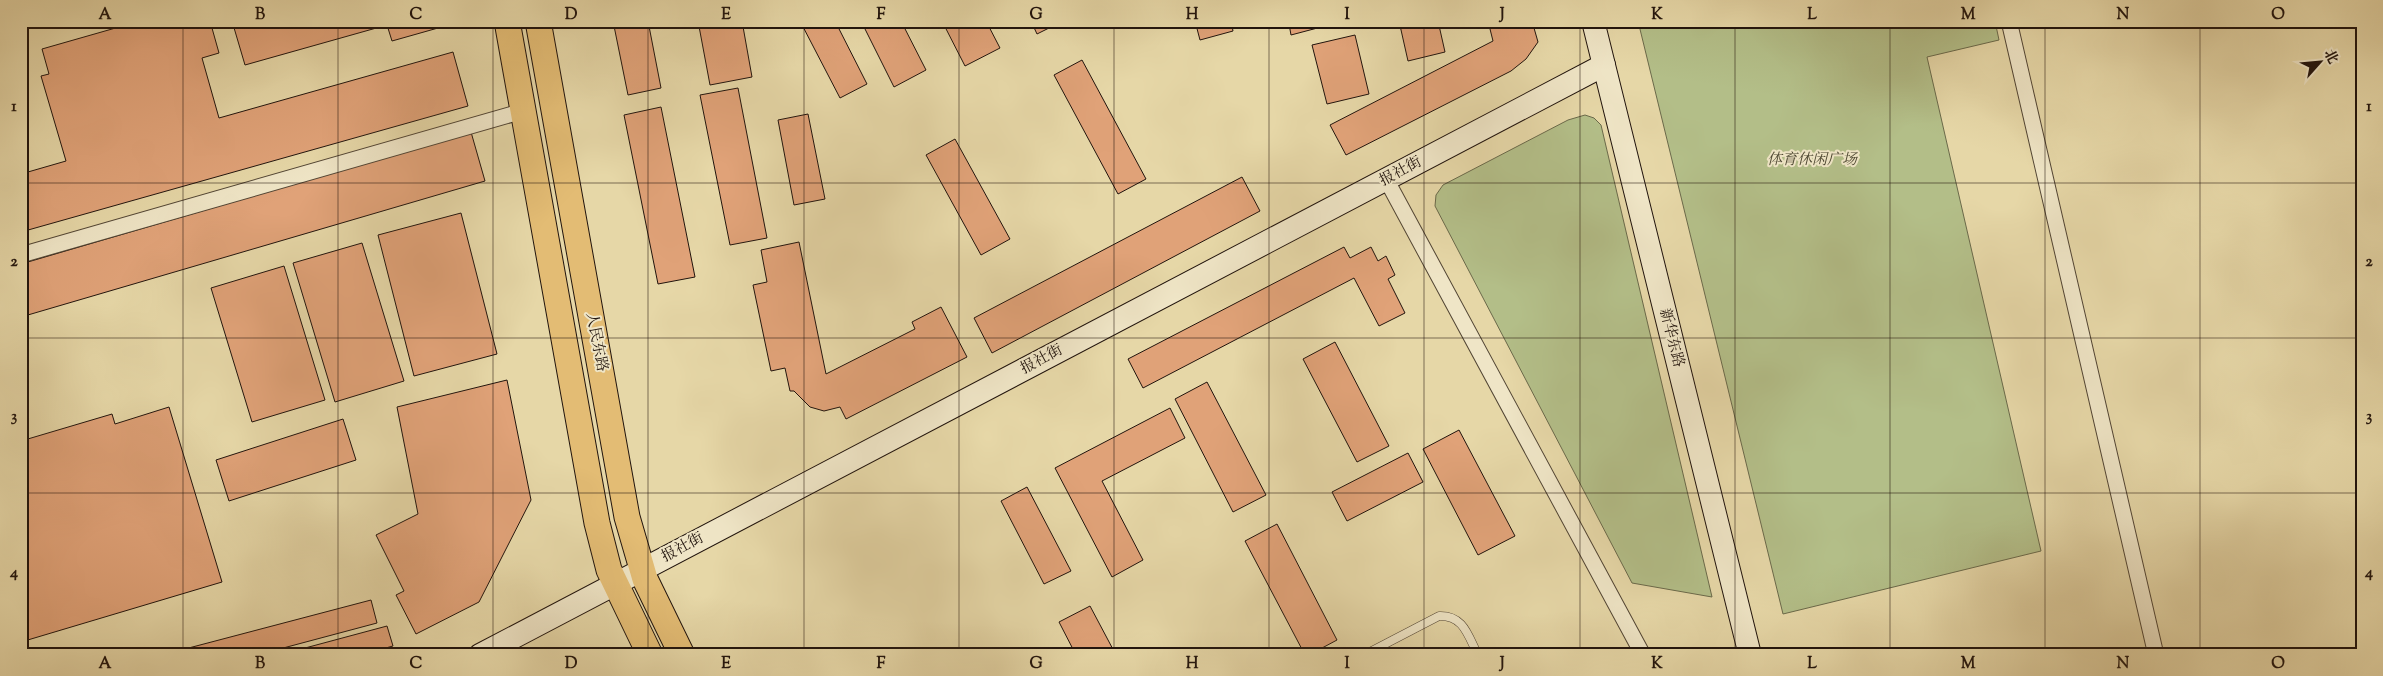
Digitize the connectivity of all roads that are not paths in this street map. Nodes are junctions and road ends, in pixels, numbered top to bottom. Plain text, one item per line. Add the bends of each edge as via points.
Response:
1 (506, 21) edge
2 (538, 21) edge
3 (1593, 21) edge
4 (2009, 21) edge
5 (1604, 66) junction
6 (523, 111) junction
7 (1386, 180) junction
8 (21, 255) edge
9 (642, 570) junction
10 (615, 584) junction
11 (480, 655) edge
12 (650, 655) edge
13 (682, 655) edge
14 (1364, 655) edge
15 (1478, 655) edge
16 (1643, 655) edge
17 (1750, 655) edge
18 (2156, 655) edge

1 - 6 main road, 人民东路
2 - 9 main road, 人民东路 via 628,517
3 - 5 street, 新华东路
4 - 18 street
5 - 7 street, 报社街
5 - 17 street, 新华东路
6 - 8 street
6 - 10 main road, 人民东路 via 597,523
7 - 9 street, 报社街
7 - 16 street
9 - 10 street, 报社街
9 - 13 main road, 人民东路
10 - 11 street, 报社街
10 - 12 main road, 人民东路
14 - 15 lane via 1439,616 1448,615 1463,625

